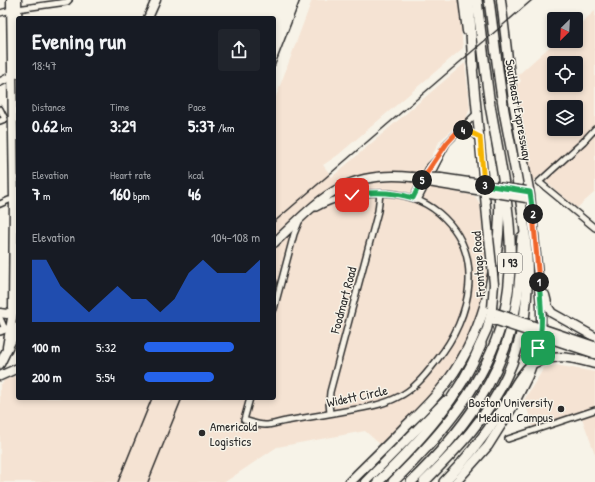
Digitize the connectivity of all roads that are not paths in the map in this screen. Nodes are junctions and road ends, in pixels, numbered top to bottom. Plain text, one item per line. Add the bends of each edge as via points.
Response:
1 (11, 0) edge
2 (17, 0) edge
3 (69, 0) edge
4 (463, 0) edge
5 (469, 0) edge
6 (477, 0) edge
7 (489, 0) edge
8 (501, 0) edge
9 (154, 1) edge
10 (14, 10) junction
11 (0, 13) edge
12 (149, 16) edge
13 (16, 39) edge
14 (472, 67) junction
15 (15, 75) edge
16 (0, 82) edge
17 (0, 109) edge
18 (477, 113) junction
19 (0, 121) edge
20 (460, 129) junction
21 (595, 129) edge
22 (480, 137) junction
23 (500, 161) junction
24 (487, 188) junction
25 (380, 193) junction
26 (528, 195) junction
27 (16, 199) edge
28 (415, 199) junction
29 (0, 204) edge
30 (524, 224) junction
31 (595, 228) edge
32 (276, 241) edge
33 (536, 262) junction
34 (276, 302) edge
35 (16, 303) edge
36 (13, 310) junction
37 (0, 313) edge
38 (493, 315) junction
39 (0, 318) edge
40 (11, 329) edge
41 (595, 337) edge
42 (481, 344) junction
43 (594, 350) edge
44 (487, 362) junction
45 (0, 364) edge
46 (532, 364) junction
47 (595, 364) edge
48 (16, 369) edge
49 (0, 376) edge
50 (249, 400) edge
51 (595, 410) edge
52 (330, 413) junction
53 (508, 439) dead end
54 (350, 482) edge
55 (365, 482) edge
56 (378, 482) edge
57 (393, 482) edge
58 (404, 482) edge
59 (411, 482) edge
60 (424, 482) edge
61 (444, 482) edge
62 (456, 482) edge

1 - 10 main road
2 - 10 main road
3 - 10 street
4 - 14 main road, Frontage Road
5 - 14 highway
6 - 23 highway, Southeast Expressway / I 93
7 - 30 highway, Southeast Expressway / I 93
8 - 26 main road via 512,95
9 - 12 main road
10 - 11 street
10 - 13 main road
10 - 15 main road
14 - 18 main road, Frontage Road
15 - 16 main road
15 - 27 main road
17 - 19 street via 5,119
18 - 20 street
18 - 22 main road, Frontage Road
20 - 22 street
20 - 28 street via 430,166
21 - 31 street via 538,182
22 - 24 main road, Frontage Road
23 - 44 highway, I 93 via 509,226 510,271 503,318
23 - 54 highway via 497,246 481,318 468,348 452,376 431,402
24 - 26 main road, bridge
24 - 32 main road, bridge via 392,175 361,179 342,186 318,203
24 - 38 main road, Frontage Road, bridge
25 - 28 street, Widett Circle via 398,194
25 - 34 street, Widett Circle via 357,194 332,200 302,218 294,234
25 - 52 street, Foodmart Road via 378,211 330,392
26 - 33 main road
27 - 29 street
27 - 36 main road
28 - 52 street, Widett Circle via 435,210 448,222 466,254 468,291 458,327 440,356 408,392 386,402
30 - 59 highway via 515,311 510,336 498,368 461,427
30 - 60 highway, I 93 via 528,260 527,305 514,361 478,424
33 - 41 main road via 549,310
33 - 46 main road via 542,322 540,341
35 - 36 main road
36 - 37 main road via 6,314
36 - 40 main road
38 - 42 main road, Frontage Road
38 - 43 main road, bridge
39 - 40 street
40 - 45 main road
42 - 55 main road, Frontage Road via 461,379 441,406
42 - 56 highway via 469,371 447,406 404,457
44 - 57 highway, I 93 via 448,424
44 - 58 highway via 475,395 465,410 439,445
46 - 47 main road via 556,356
46 - 61 highway via 521,376 482,438
46 - 62 main road via 521,392 499,431
48 - 49 main road
50 - 52 street, Widett Circle via 244,420 259,424 268,425
51 - 53 street

